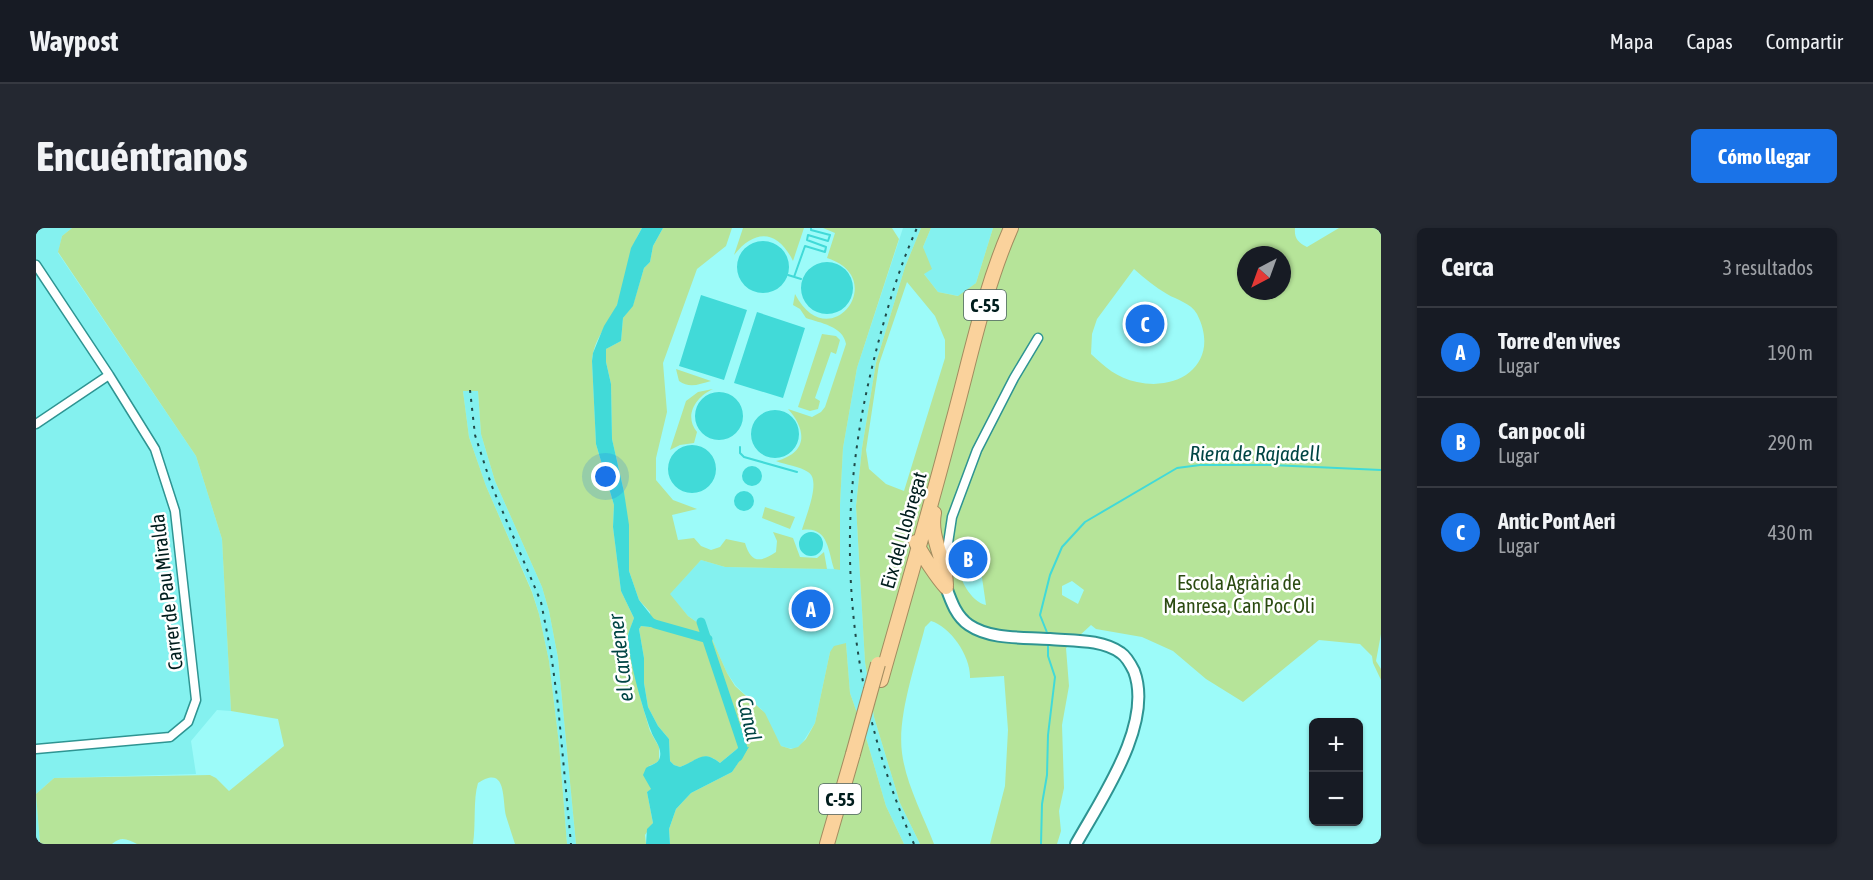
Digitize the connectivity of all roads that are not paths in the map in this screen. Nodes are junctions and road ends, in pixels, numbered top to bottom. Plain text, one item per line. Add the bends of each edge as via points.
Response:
1 (1004, 228) edge
2 (1011, 228) edge
3 (36, 265) edge
4 (1038, 338) dead end
5 (109, 375) junction
6 (36, 424) edge
7 (928, 499) junction
8 (918, 548) junction
9 (941, 557) junction
10 (906, 578) junction
11 (942, 584) junction
12 (36, 749) edge
13 (855, 759) junction
14 (827, 844) edge
15 (833, 844) edge
16 (1076, 844) edge

1 - 7 highway, Eix del Llobregat / C-55 via 956,382
2 - 7 highway, Eix del Llobregat / C-55
3 - 5 street, Carrer de Pau Miralda
4 - 9 street via 977,450
5 - 6 street
5 - 12 street, Carrer de Pau Miralda via 155,449 174,511 196,700 188,723 170,737
7 - 8 highway via 915,541
7 - 9 highway via 935,509 934,535
7 - 10 highway, Eix del Llobregat / C-55
8 - 9 highway via 923,546
8 - 10 highway via 912,552
8 - 11 highway
9 - 11 highway
10 - 11 highway via 919,573
10 - 13 highway, Eix del Llobregat / C-55, bridge
10 - 13 highway, Eix del Llobregat / C-55 via 881,680
11 - 16 street via 957,613 984,632 1090,642 1122,653 1131,665 1138,698 1133,732
13 - 14 highway, Eix del Llobregat / C-55
13 - 15 highway, Eix del Llobregat / C-55

